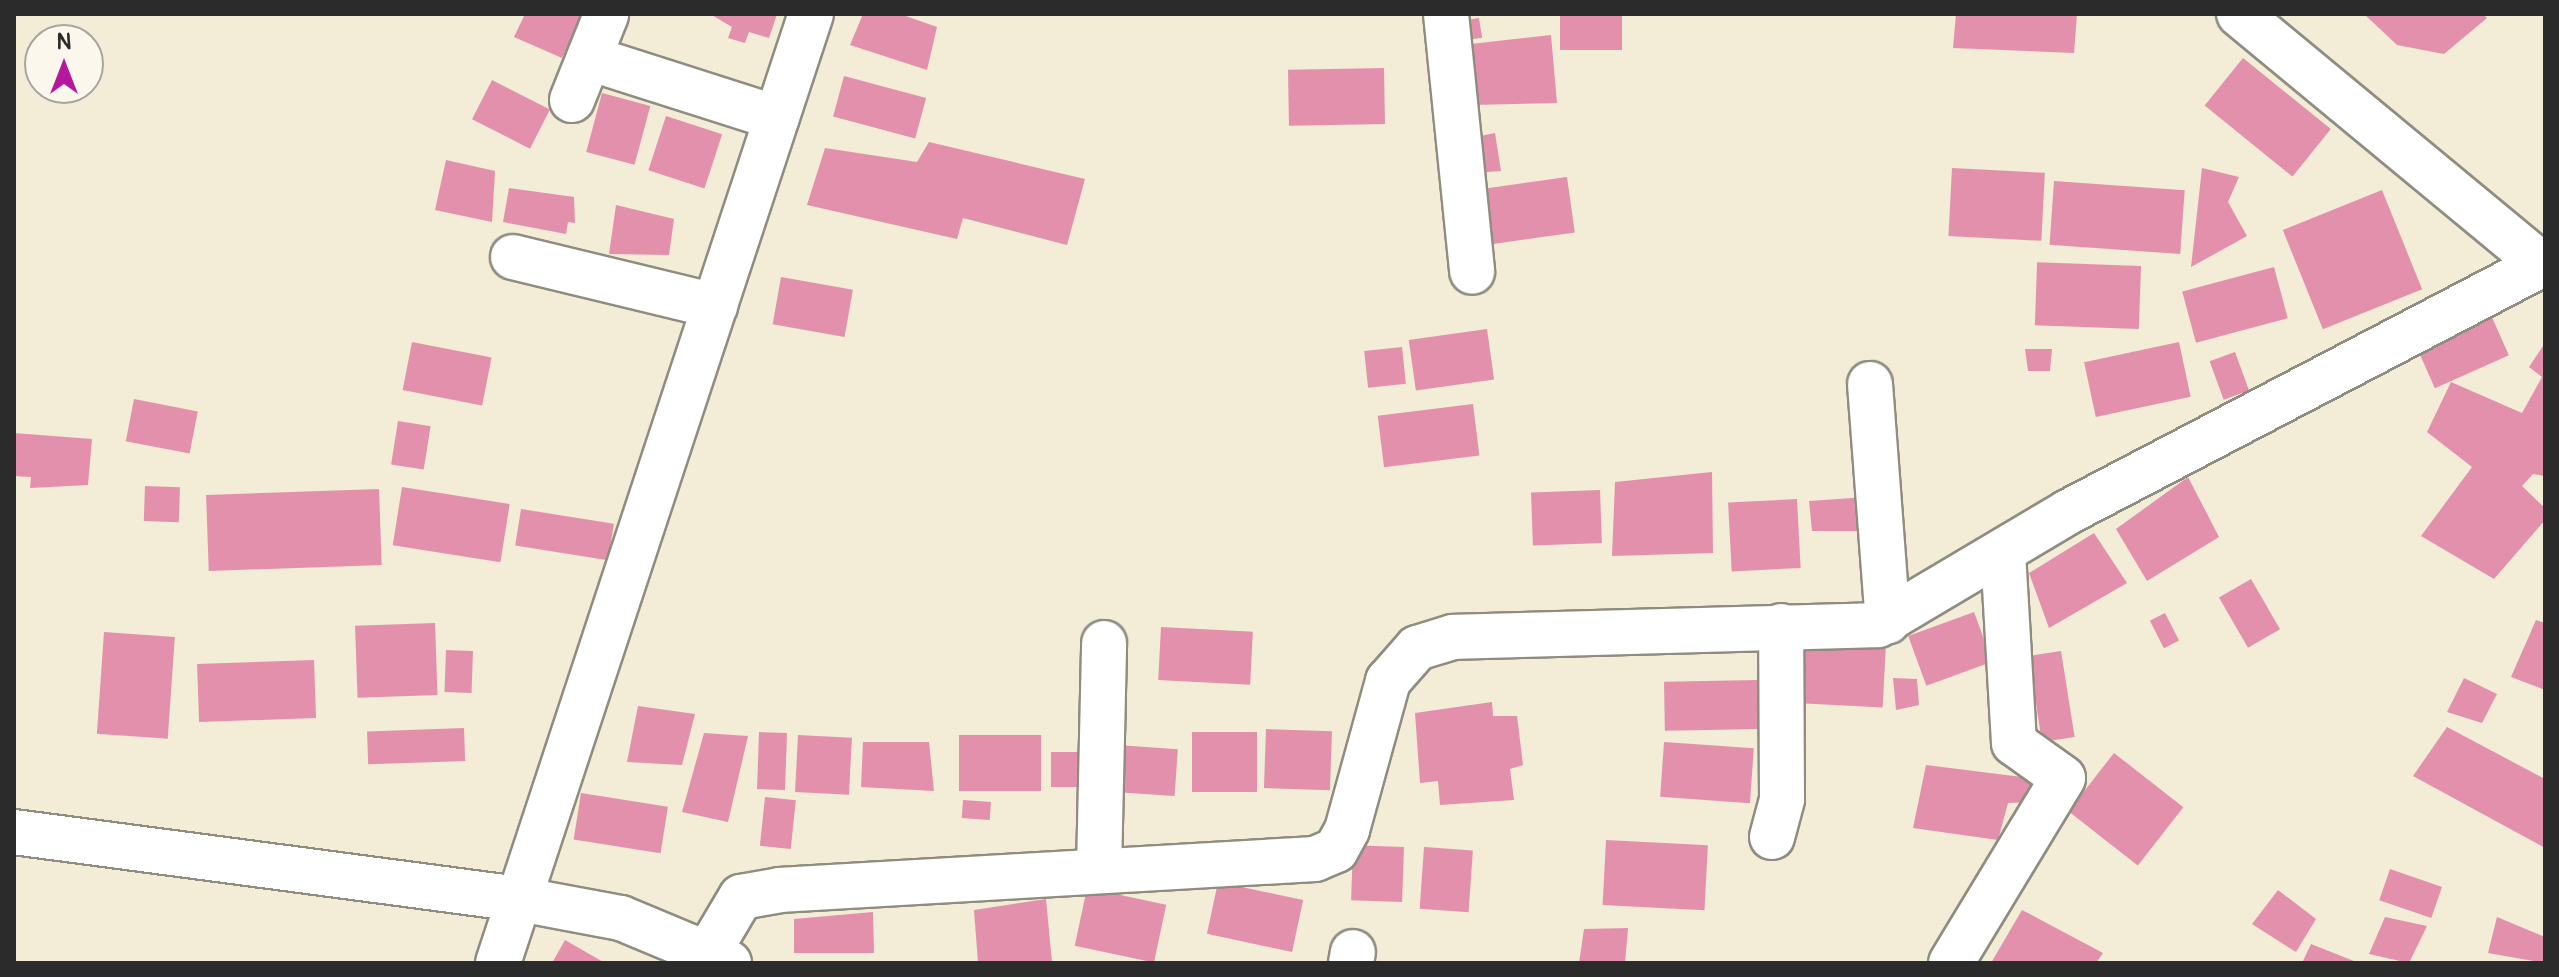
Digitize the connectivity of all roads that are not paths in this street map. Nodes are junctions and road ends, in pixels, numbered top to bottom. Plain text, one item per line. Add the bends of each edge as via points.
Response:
1 (811, 14) edge
2 (1446, 14) edge
3 (2239, 14) edge
4 (606, 15) edge
5 (589, 58) junction
6 (572, 100) dead end
7 (777, 118) junction
8 (513, 257) dead end
9 (2543, 266) edge
10 (1472, 272) dead end
11 (715, 306) junction
12 (1870, 384) dead end
13 (2003, 552) junction
14 (1888, 621) junction
15 (1781, 626) junction
16 (1104, 643) dead end
17 (14, 832) edge
18 (1772, 837) dead end
19 (1099, 869) junction
20 (519, 899) junction
21 (719, 957) edge
22 (498, 963) edge
23 (1951, 963) edge

1 - 7 street
2 - 10 street
3 - 9 street
4 - 5 street
5 - 6 street
5 - 7 street
7 - 11 street
8 - 11 street
9 - 13 street
11 - 20 street
12 - 14 street
13 - 14 street
13 - 23 street via 2014,743 2063,778
14 - 15 street
15 - 18 street via 1782,799
15 - 19 street via 1453,637 1417,648 1388,681 1362,789 1336,850 1315,859
16 - 19 street
17 - 20 street
19 - 21 street via 741,897
20 - 21 street via 621,918
20 - 22 street

